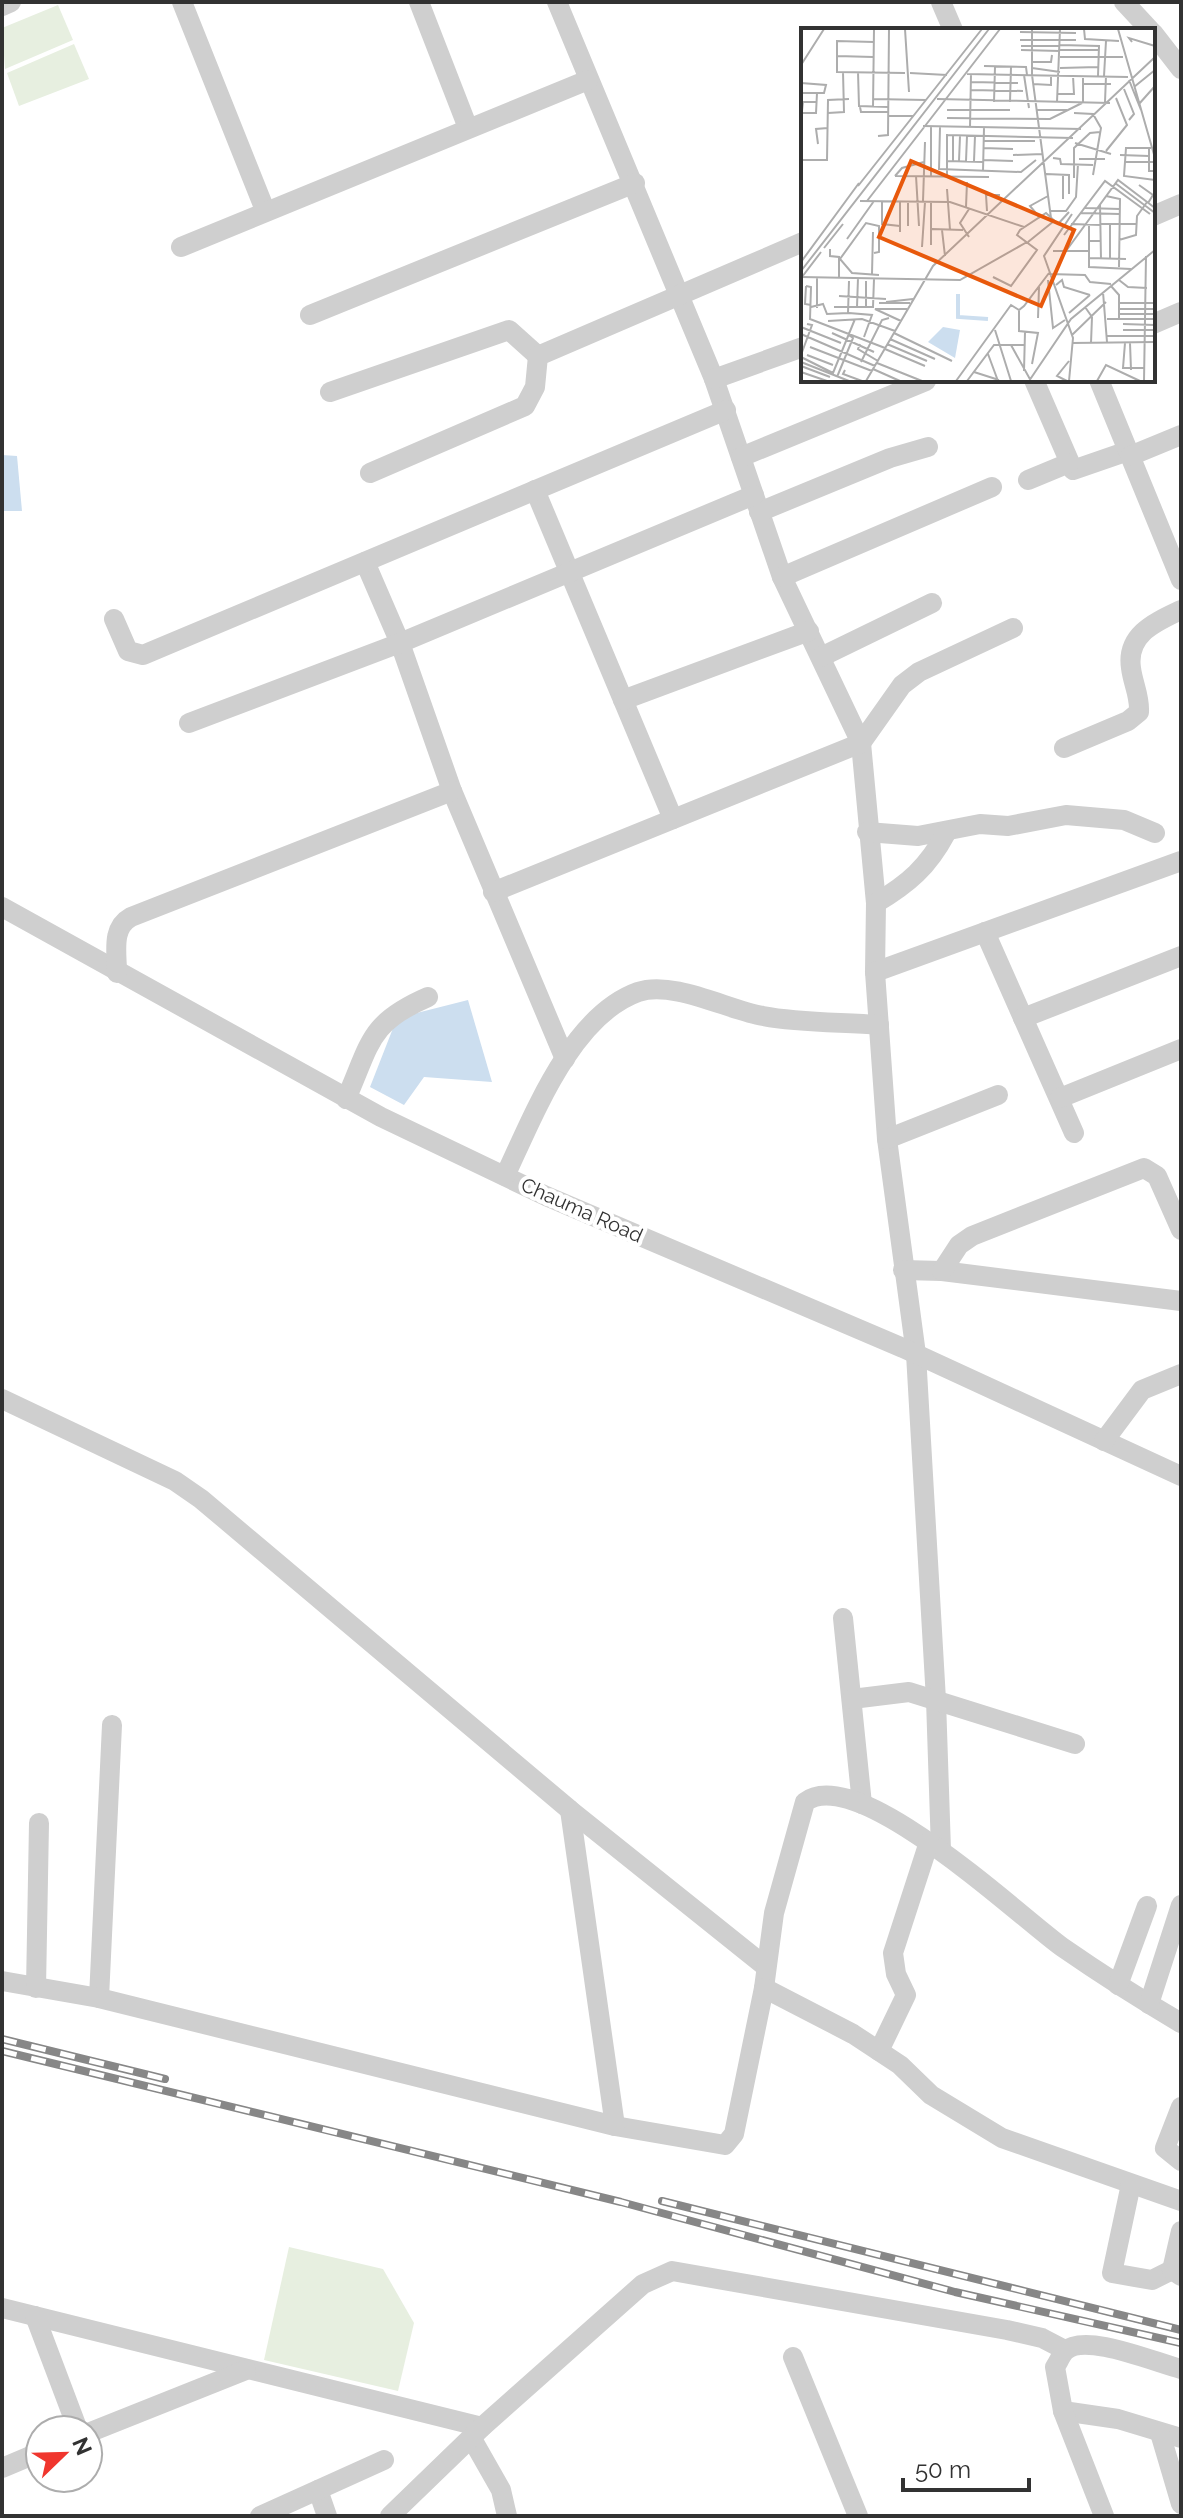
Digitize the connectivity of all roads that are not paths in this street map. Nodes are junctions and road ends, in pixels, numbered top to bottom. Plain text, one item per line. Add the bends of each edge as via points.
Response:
1 (11, 2) edge
2 (182, 2) edge
3 (419, 2) edge
4 (557, 2) edge
5 (941, 2) edge
6 (1124, 2) edge
7 (2, 6) edge
8 (952, 28) edge
9 (1148, 28) edge
10 (1155, 36) edge
11 (1181, 69) edge
12 (588, 80) junction
13 (468, 128) junction
14 (635, 183) junction
15 (1181, 204) edge
16 (265, 210) junction
17 (1155, 215) edge
18 (801, 243) edge
19 (181, 247) dead end
20 (679, 293) junction
21 (1181, 312) edge
22 (310, 315) dead end
23 (1155, 323) edge
24 (801, 348) edge
25 (538, 356) junction
26 (714, 379) junction
27 (924, 382) edge
28 (1035, 382) edge
29 (1100, 382) edge
30 (330, 392) dead end
31 (726, 410) junction
32 (1181, 435) edge
33 (928, 447) dead end
34 (1129, 454) junction
35 (741, 457) junction
36 (1069, 463) junction
37 (370, 473) dead end
38 (1028, 480) dead end
39 (992, 487) dead end
40 (535, 490) junction
41 (756, 504) junction
42 (1176, 551) edge
43 (365, 562) junction
44 (569, 571) junction
45 (782, 577) junction
46 (1181, 580) edge
47 (932, 603) dead end
48 (1181, 610) edge
49 (114, 619) dead end
50 (1013, 628) dead end
51 (809, 631) junction
52 (400, 643) junction
53 (821, 657) junction
54 (623, 700) junction
55 (189, 723) dead end
56 (861, 743) junction
57 (1064, 748) dead end
58 (452, 791) junction
59 (673, 819) junction
60 (867, 832) junction
61 (946, 833) junction
62 (1155, 833) dead end
63 (1181, 861) edge
64 (493, 892) junction
65 (876, 903) junction
66 (2, 907) edge
67 (985, 932) junction
68 (1181, 956) edge
69 (875, 972) junction
70 (117, 973) junction
71 (428, 997) dead end
72 (1023, 1018) junction
73 (879, 1025) junction
74 (1181, 1049) edge
75 (565, 1059) junction
76 (998, 1095) dead end
77 (1060, 1098) junction
78 (346, 1099) junction
79 (1074, 1133) dead end
80 (887, 1139) junction
81 (505, 1176) junction
82 (1181, 1230) edge
83 (903, 1270) junction
84 (942, 1271) junction
85 (1181, 1301) edge
86 (916, 1354) junction
87 (1181, 1374) edge
88 (2, 1399) edge
89 (1104, 1441) junction
90 (1181, 1476) edge
91 (843, 1618) dead end
92 (852, 1699) junction
93 (936, 1700) junction
94 (112, 1725) dead end
95 (1075, 1744) dead end
96 (862, 1804) junction
97 (570, 1810) junction
98 (39, 1823) dead end
99 (935, 1846) junction
100 (1181, 1905) edge
101 (1147, 1906) dead end
102 (766, 1967) junction
103 (2, 1981) edge
104 (1118, 1985) junction
105 (36, 1988) junction
106 (764, 1988) junction
107 (99, 1998) junction
108 (1149, 2004) junction
109 (1181, 2023) edge
110 (879, 2051) junction
111 (1181, 2107) edge
112 (615, 2126) junction
113 (1181, 2161) edge
114 (1131, 2184) junction
115 (1181, 2201) edge
116 (1181, 2231) edge
117 (1176, 2273) edge
118 (6, 2311) edge
119 (35, 2316) junction
120 (1065, 2350) junction
121 (793, 2357) dead end
122 (1181, 2369) edge
123 (246, 2370) junction
124 (1063, 2411) junction
125 (72, 2414) edge
126 (104, 2427) edge
127 (477, 2433) junction
128 (1160, 2433) junction
129 (1181, 2438) edge
130 (24, 2459) edge
131 (384, 2460) dead end
132 (2, 2468) edge
133 (318, 2490) junction
134 (1181, 2504) edge
135 (260, 2516) edge
136 (327, 2516) edge
137 (390, 2516) edge
138 (507, 2516) edge
139 (858, 2516) edge
140 (1104, 2516) edge

1 - 7 street
2 - 16 street
3 - 13 street
4 - 12 street
5 - 8 street
6 - 9 street
10 - 11 street
12 - 13 street
12 - 14 street
13 - 16 street
14 - 20 street
14 - 22 street
15 - 17 street
16 - 19 street
18 - 20 street
20 - 25 street
20 - 26 street
21 - 23 street
24 - 26 street
25 - 30 street via 509,330
25 - 37 street via 535,387 525,406
26 - 31 street
27 - 35 street
28 - 36 street
29 - 34 street
31 - 35 street
31 - 40 street
32 - 34 street
33 - 41 street
34 - 36 street via 1073,470
34 - 42 street
35 - 41 street
36 - 38 street
39 - 45 street
40 - 43 street
40 - 44 street
41 - 44 street
41 - 45 street
42 - 46 street
43 - 49 street via 143,655 128,651
43 - 52 street
44 - 52 street
44 - 54 street
45 - 51 street
47 - 53 street
48 - 57 street via 1147,627 1136,640 1131,669 1140,695 1139,712
50 - 56 street via 919,672 902,685
51 - 53 street
51 - 54 street
52 - 55 street
52 - 58 street
53 - 56 street
54 - 59 street
56 - 59 street
56 - 60 street
58 - 64 street
58 - 70 street via 121,922
59 - 64 street
60 - 61 street
60 - 65 street
61 - 62 street via 965,826 1008,826 1066,815 1124,820
61 - 65 street via 917,876
63 - 67 street
64 - 75 street
65 - 69 street
66 - 70 street, Chauma Road
67 - 69 street
67 - 72 street
68 - 72 street
69 - 73 street
70 - 78 street, Chauma Road
71 - 78 street via 383,1021
72 - 77 street
73 - 75 street via 764,1017 681,993 640,991 611,1008
73 - 80 street
74 - 77 street
75 - 81 street
76 - 80 street
77 - 79 street
78 - 81 street, Chauma Road
80 - 83 street
81 - 86 street, Chauma Road
82 - 84 street via 1157,1176 1144,1168 972,1236 959,1245
83 - 84 street
83 - 86 street
84 - 85 street
86 - 89 street, Chauma Road
86 - 93 street
87 - 89 street via 1142,1390
88 - 97 street via 175,1481 201,1499
89 - 90 street, Chauma Road
91 - 92 street
92 - 93 street via 899,1691
92 - 96 street
93 - 95 street
93 - 99 street
94 - 107 street
96 - 99 street
96 - 102 street via 831,1795 805,1802 774,1913
97 - 102 street
97 - 112 street
98 - 105 street
99 - 104 street
99 - 110 street via 893,1953 906,1995
100 - 108 street
101 - 104 street
102 - 106 street
103 - 105 street
104 - 108 street
105 - 107 street
106 - 110 street
106 - 112 street via 730,2141 719,2145
107 - 112 street
108 - 109 street
110 - 114 street via 931,2095 1002,2138
111 - 113 street via 1165,2148
114 - 115 street
114 - 117 street via 1112,2273 1152,2280
116 - 117 street
118 - 119 street
119 - 123 street
119 - 125 street
120 - 122 street via 1101,2345
120 - 124 street via 1055,2367
120 - 127 street via 1007,2330 672,2271 643,2284
121 - 139 street
123 - 126 street
123 - 127 street
124 - 128 street via 1118,2419
124 - 140 street
127 - 137 street
127 - 138 street
128 - 129 street
128 - 134 street
130 - 132 street
131 - 133 street
133 - 135 street
133 - 136 street

